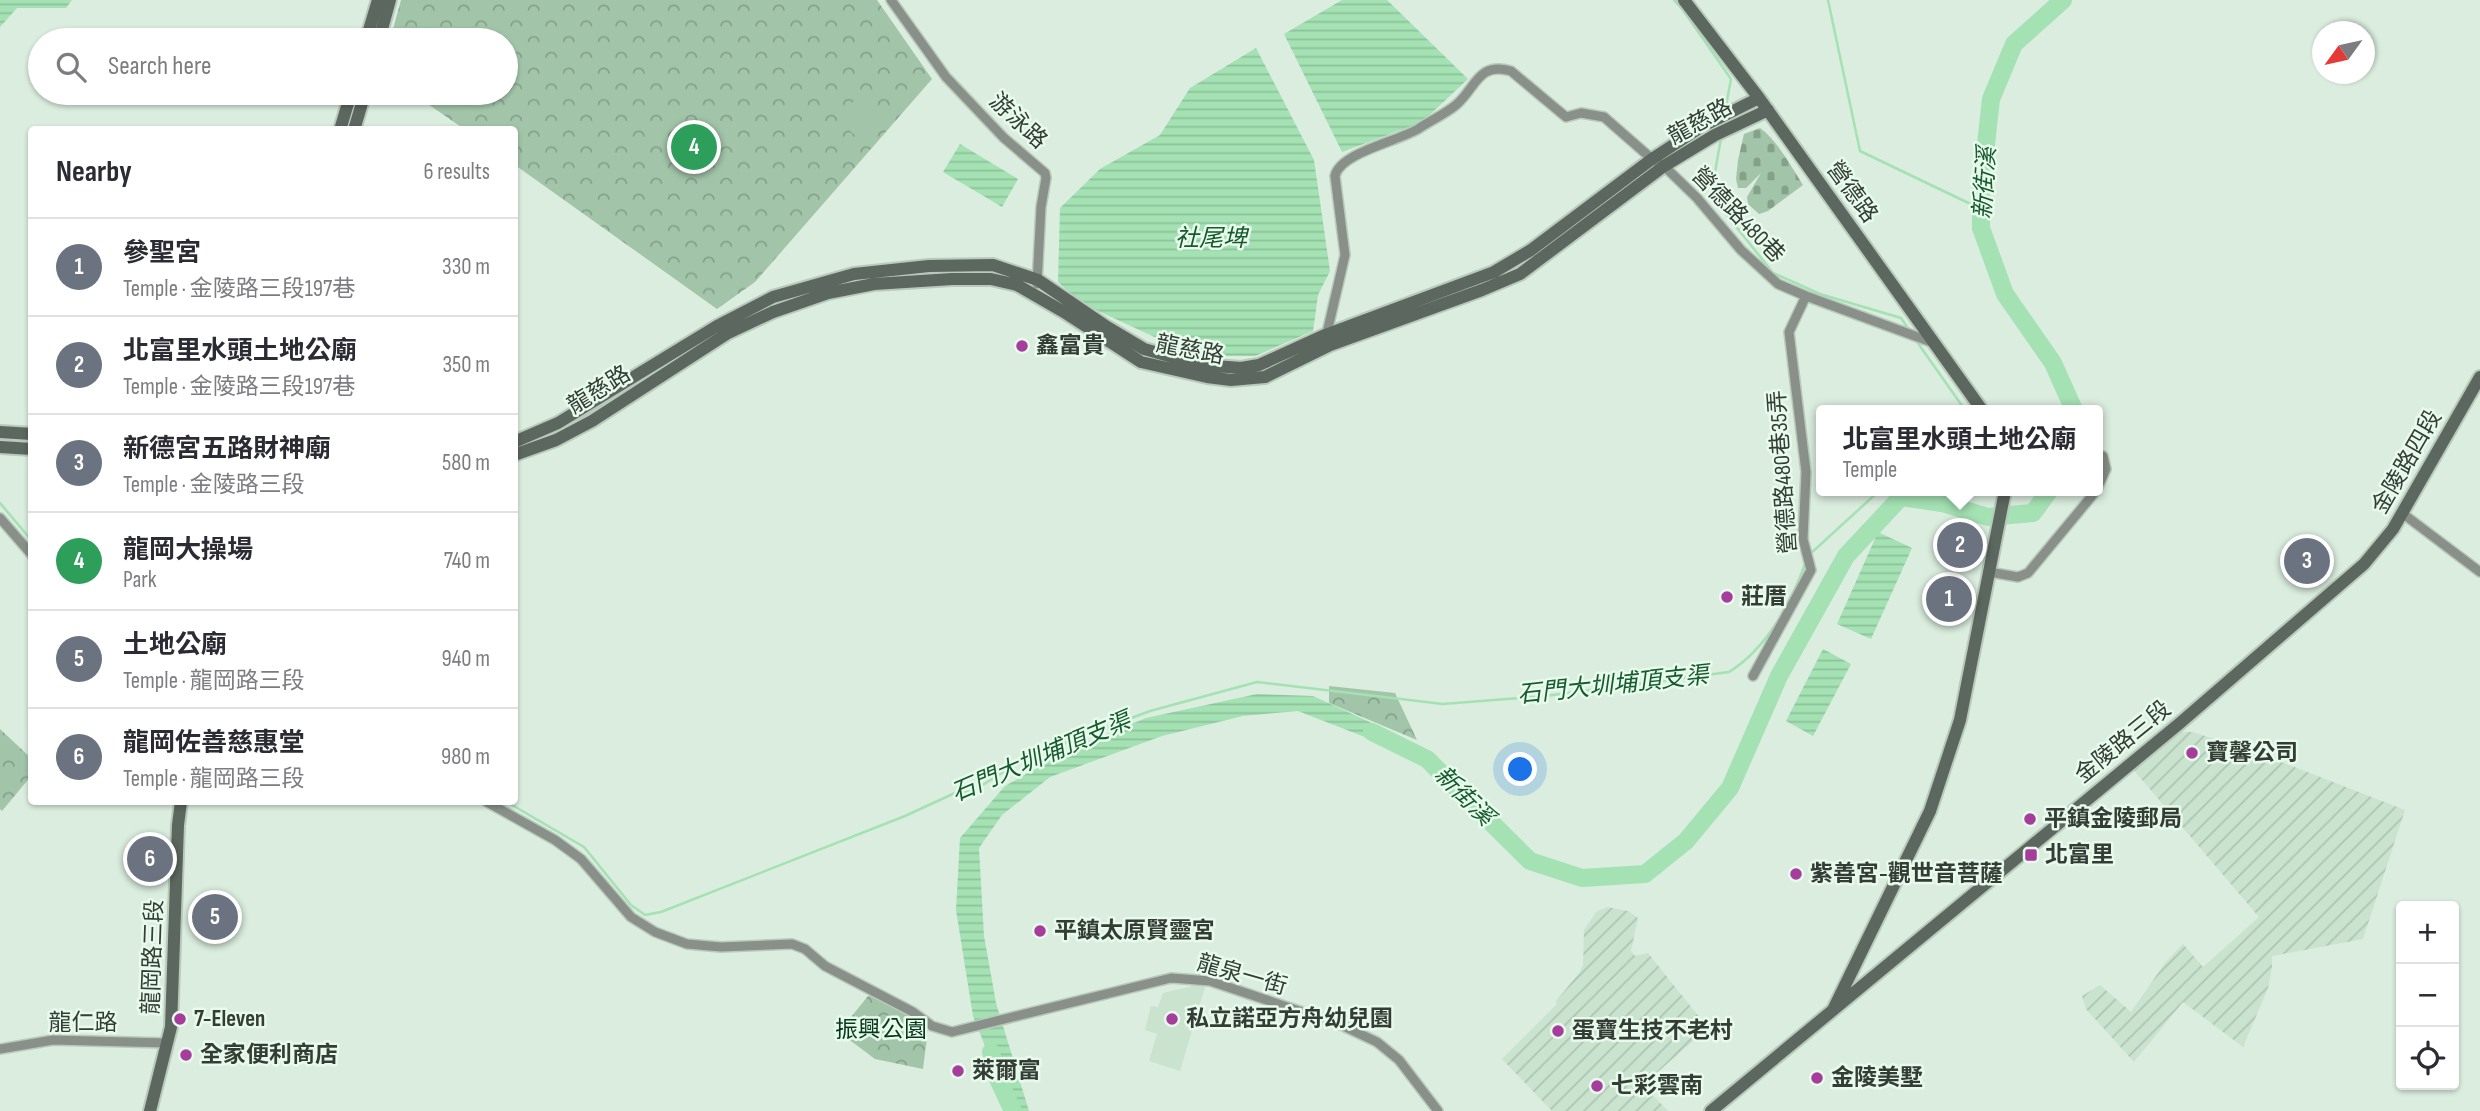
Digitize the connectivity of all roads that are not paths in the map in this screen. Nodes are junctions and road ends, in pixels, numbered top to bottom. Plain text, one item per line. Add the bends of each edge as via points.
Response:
1 (378, 0) edge
2 (390, 0) edge
3 (891, 0) edge
4 (1684, 0) edge
5 (370, 28) edge
6 (382, 28) edge
7 (1759, 98) junction
8 (348, 105) edge
9 (361, 105) edge
10 (1768, 110) junction
11 (342, 126) edge
12 (355, 126) edge
13 (1658, 162) junction
14 (930, 272) junction
15 (1038, 280) junction
16 (1034, 293) junction
17 (1806, 296) junction
18 (1327, 340) junction
19 (1934, 343) junction
20 (2480, 377) edge
21 (1978, 405) edge
22 (0, 432) edge
23 (28, 434) edge
24 (518, 440) edge
25 (0, 447) edge
26 (28, 449) edge
27 (518, 454) edge
28 (2103, 456) dead end
29 (2103, 476) edge
30 (2004, 496) edge
31 (2092, 496) edge
32 (2402, 513) junction
33 (0, 518) edge
34 (28, 550) edge
35 (2364, 564) joint
36 (1989, 572) junction
37 (2480, 572) edge
38 (1753, 676) dead end
39 (181, 805) edge
40 (492, 805) edge
41 (1831, 1013) junction
42 (167, 1043) junction
43 (0, 1049) edge
44 (150, 1111) edge
45 (1438, 1111) edge
46 (1711, 1111) edge

1 - 5 street
2 - 6 street
3 - 15 street, 游泳路 via 947,77 1004,138 1045,173
4 - 7 street, 營德路
7 - 10 street, 營德路
7 - 13 street, 龍慈路 via 1701,127
8 - 11 street
9 - 12 street
10 - 13 street, 龍慈路
10 - 19 street, 營德路
13 - 17 street, 營德路480巷 via 1778,284
13 - 18 street, 龍慈路 via 1520,274
13 - 18 street, 營德路480巷 via 1604,117 1581,113 1566,117 1511,71 1488,70 1457,104 1413,132 1346,160 1336,169 1345,255
14 - 15 street, 龍慈路 via 993,265
14 - 16 street, 龍慈路 via 991,279
14 - 24 street, 龍慈路 via 854,274 773,297 558,423
14 - 27 street, 龍慈路 via 828,293 773,312 728,333 592,421
15 - 16 street, 游泳路
15 - 18 street, 龍慈路 via 1144,349 1201,365 1259,365
16 - 18 street, 龍慈路 via 1141,362 1207,377 1265,377
17 - 19 street, 營德路480巷
17 - 38 street, 營德路480巷35弄 via 1789,332 1806,472 1803,539 1811,570
19 - 21 street, 營德路
20 - 32 street, 金陵路四段
22 - 23 street
25 - 26 street
28 - 29 street
30 - 36 street
31 - 36 street via 2028,573 2018,577
32 - 35 street, 金陵路四段
32 - 37 street
33 - 34 street
35 - 41 street, 金陵路三段
36 - 41 street via 1960,720 1930,811
39 - 42 street, 龍岡路三段
40 - 45 street, 龍泉一街 via 581,859 631,917 655,932 687,944 721,947 792,944 932,1026 952,1032 965,1030 1171,978 1210,981 1341,1025 1377,1042 1399,1060
41 - 46 street, 金陵路三段
42 - 43 street, 龍仁路 via 53,1040
42 - 44 street, 龍岡路三段

